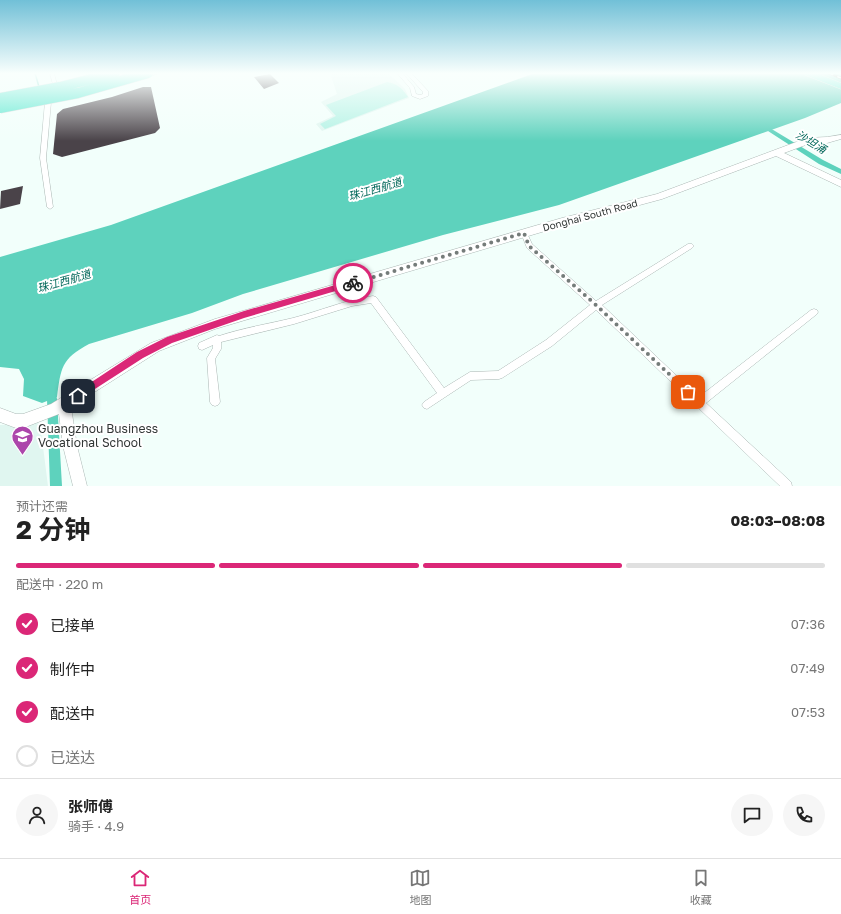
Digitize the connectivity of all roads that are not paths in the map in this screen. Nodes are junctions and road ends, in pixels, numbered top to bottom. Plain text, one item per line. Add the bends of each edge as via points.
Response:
1 (17, 96) edge
2 (25, 96) edge
3 (36, 96) edge
4 (51, 96) edge
5 (67, 96) edge
6 (68, 96) edge
7 (0, 99) edge
8 (48, 102) junction
9 (0, 109) edge
10 (841, 137) edge
11 (841, 143) edge
12 (798, 144) junction
13 (777, 153) junction
14 (841, 184) edge
15 (50, 207) dead end
16 (524, 233) junction
17 (690, 246) dead end
18 (596, 305) junction
19 (814, 312) dead end
20 (217, 339) junction
21 (202, 346) dead end
22 (443, 394) junction
23 (215, 402) dead end
24 (699, 403) junction
25 (428, 405) dead end
26 (59, 407) junction
27 (0, 415) edge
28 (80, 486) edge
29 (787, 486) edge

1 - 7 highway, bridge
2 - 7 highway
3 - 7 street via 23,99
4 - 8 street
5 - 8 street
6 - 9 highway, bridge
8 - 9 street
8 - 15 street via 43,158
10 - 12 street, Donghai South Road via 810,140
11 - 12 street, Donghai South Road
12 - 13 street, Donghai South Road
13 - 14 street
13 - 16 street, Donghai South Road via 659,197
16 - 18 street via 529,246
16 - 26 street, Donghai South Road via 244,314 170,340 140,355
17 - 18 street
18 - 22 street via 549,343 499,375 470,376
18 - 24 street
19 - 24 street
20 - 21 street
20 - 22 street via 294,321 359,300 373,299
20 - 23 street via 217,349 211,358
22 - 25 street
24 - 29 street
26 - 27 street, Donghai South Road via 27,420 16,420
26 - 28 street

